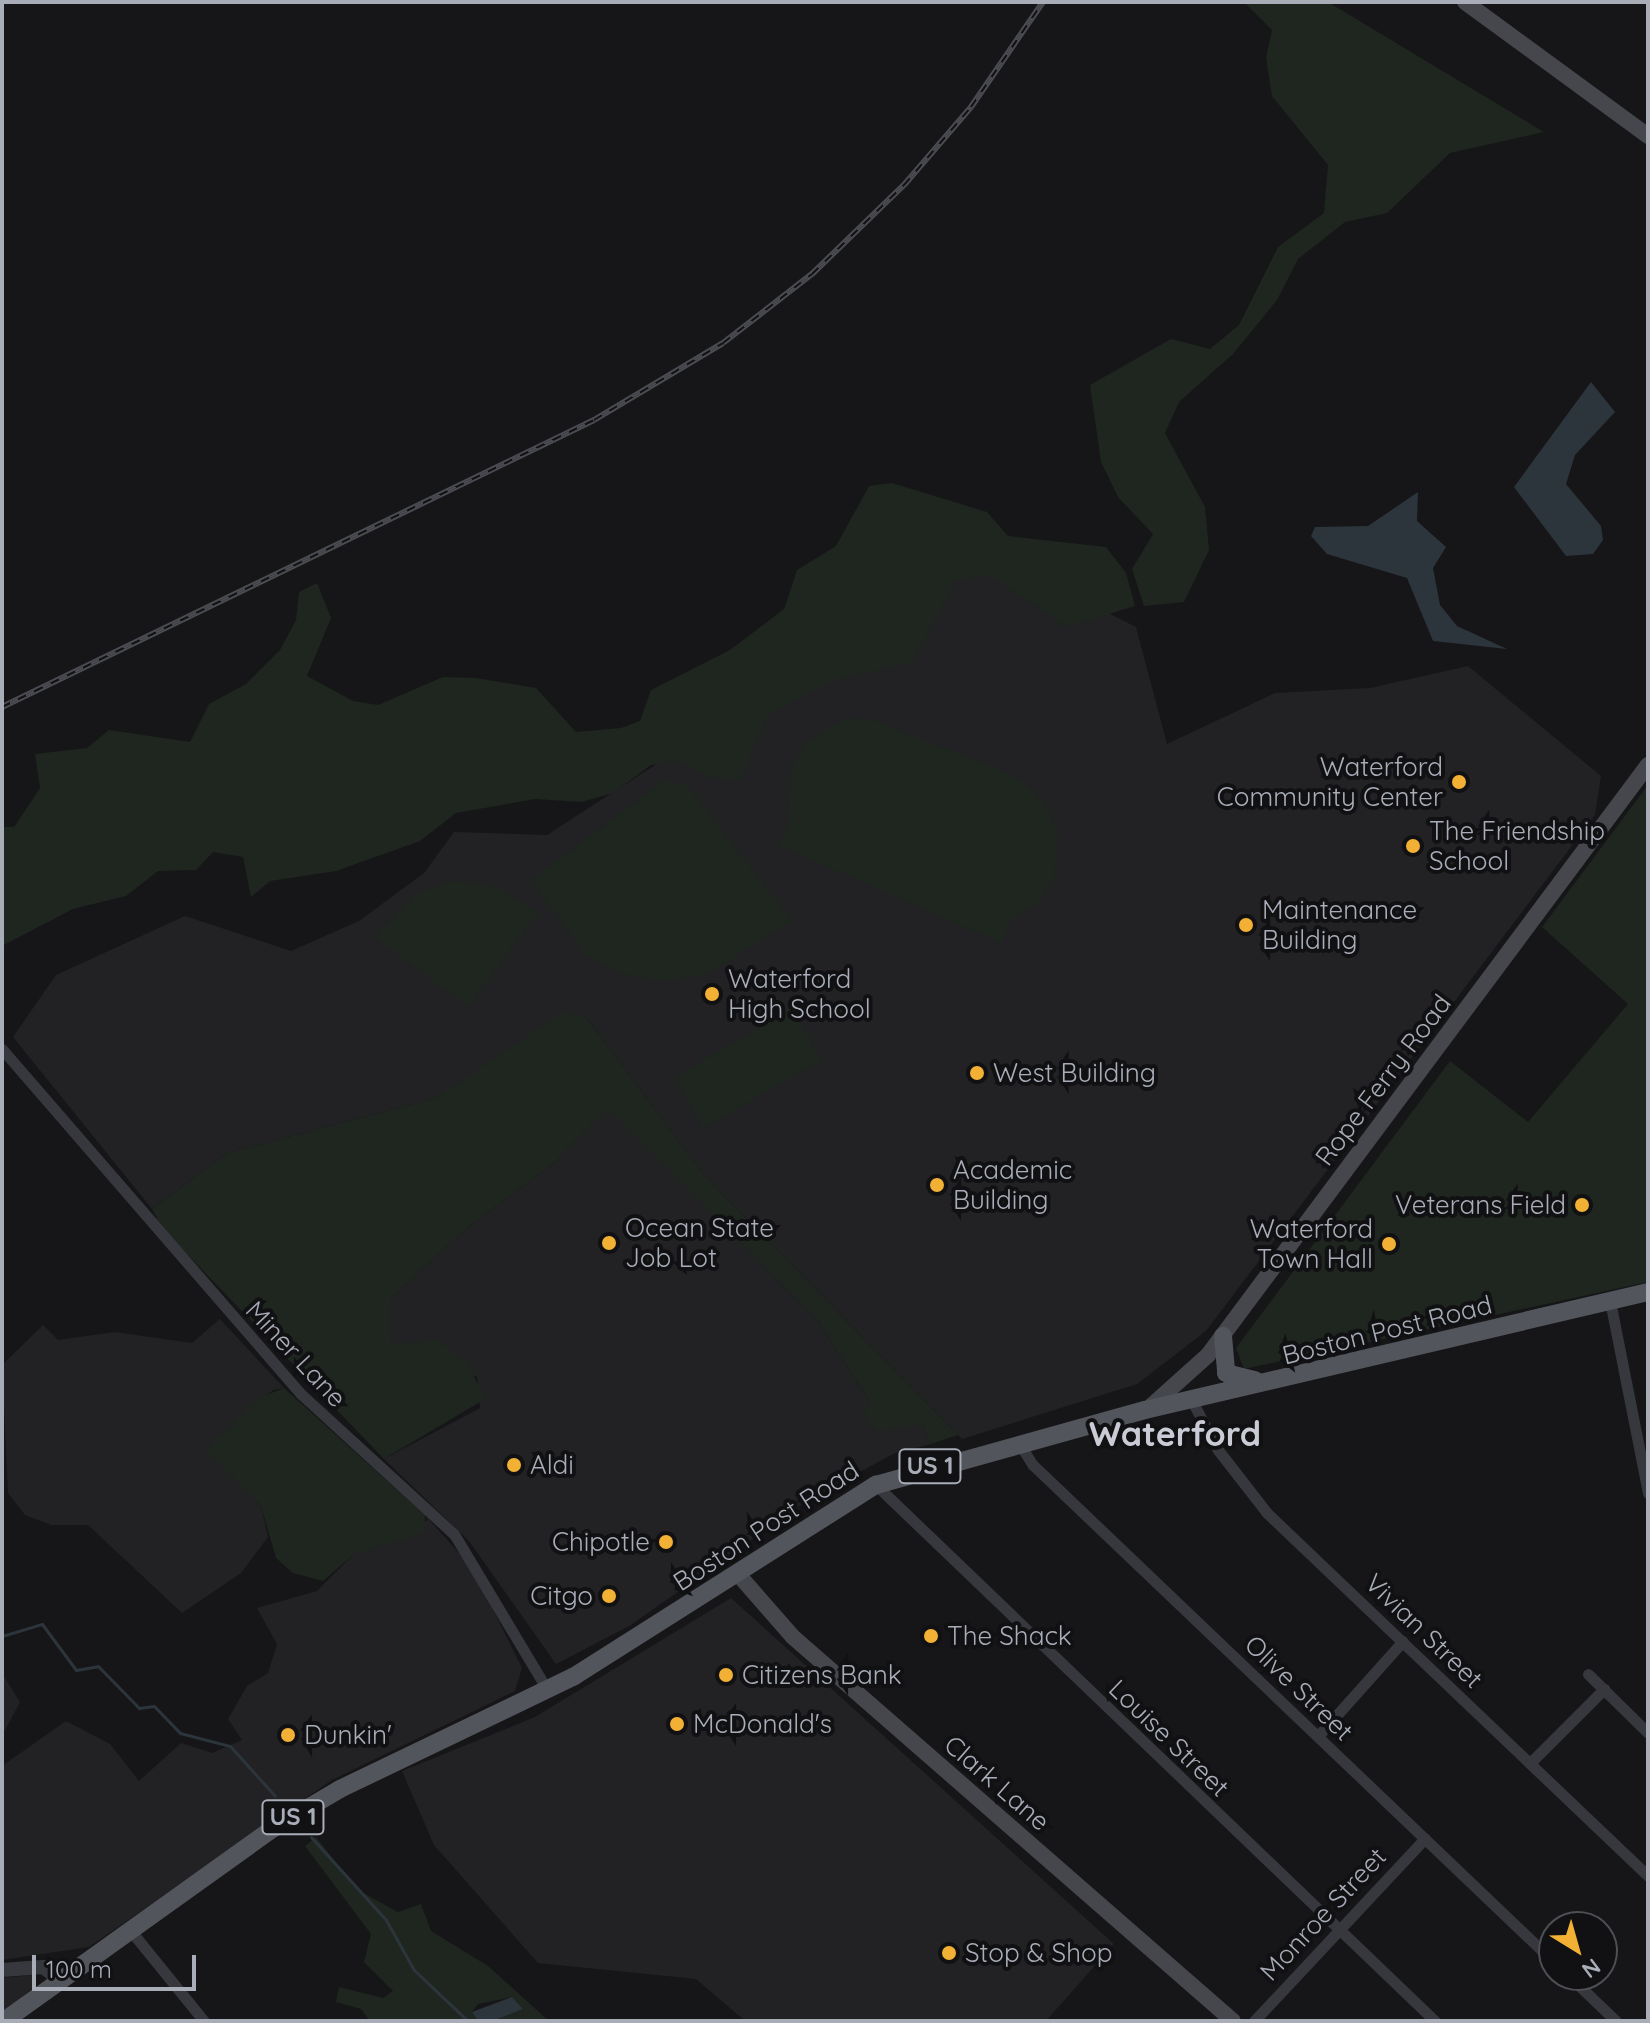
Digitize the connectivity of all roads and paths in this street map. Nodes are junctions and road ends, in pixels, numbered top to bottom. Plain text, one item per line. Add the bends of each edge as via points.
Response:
1 (1465, 2) edge
2 (1648, 136) edge
3 (1648, 765) edge
4 (2, 1049) edge
5 (1648, 1292) edge
6 (1610, 1301) junction
7 (1223, 1336) junction
8 (1286, 1382) junction
9 (1192, 1401) junction
10 (1145, 1410) junction
11 (1019, 1443) junction
12 (876, 1485) junction
13 (1648, 1493) edge
14 (737, 1573) junction
15 (1403, 1641) junction
16 (1588, 1674) dead end
17 (1604, 1689) junction
18 (548, 1691) junction
19 (1648, 1733) edge
20 (1318, 1736) junction
21 (1530, 1763) junction
22 (1425, 1838) junction
23 (1648, 1876) edge
24 (1339, 1930) junction
25 (131, 1931) junction
26 (1538, 1947) edge
27 (2, 1970) edge
28 (60, 1980) junction
29 (1585, 1991) edge
30 (4, 2021) edge
31 (204, 2021) edge
32 (1233, 2021) edge
33 (1254, 2021) edge
34 (1435, 2021) edge
35 (1616, 2021) edge

1 - 2 main road
3 - 7 main road, Rope Ferry Road
4 - 18 street, Miner Lane via 301,1394 454,1534
5 - 6 main road, Boston Post Road / US 1
6 - 8 main road, Boston Post Road / US 1
6 - 13 street
7 - 8 main road via 1230,1377
7 - 10 main road, Rope Ferry Road
8 - 9 main road, Boston Post Road / US 1
9 - 10 main road, Boston Post Road / US 1
9 - 15 street, Vivian Street via 1218,1450 1267,1513
10 - 11 main road, Boston Post Road / US 1
11 - 12 main road, Boston Post Road / US 1
11 - 20 street, Olive Street via 1033,1465
12 - 14 main road, Boston Post Road / US 1
12 - 24 street, Louise Street
14 - 18 main road, Boston Post Road / US 1
14 - 32 main road, Clark Lane via 816,1658
15 - 20 street
15 - 21 street, Vivian Street
16 - 17 street
17 - 19 street
17 - 21 street
18 - 25 main road, Boston Post Road / US 1 via 340,1789
20 - 22 street, Olive Street
21 - 23 street, Vivian Street
22 - 24 street, Monroe Street
22 - 26 street, Olive Street
24 - 33 street, Monroe Street
24 - 34 street, Louise Street
25 - 28 main road, Boston Post Road / US 1
25 - 31 street
27 - 28 street via 43,1967
28 - 30 main road, Boston Post Road / US 1
29 - 35 street

